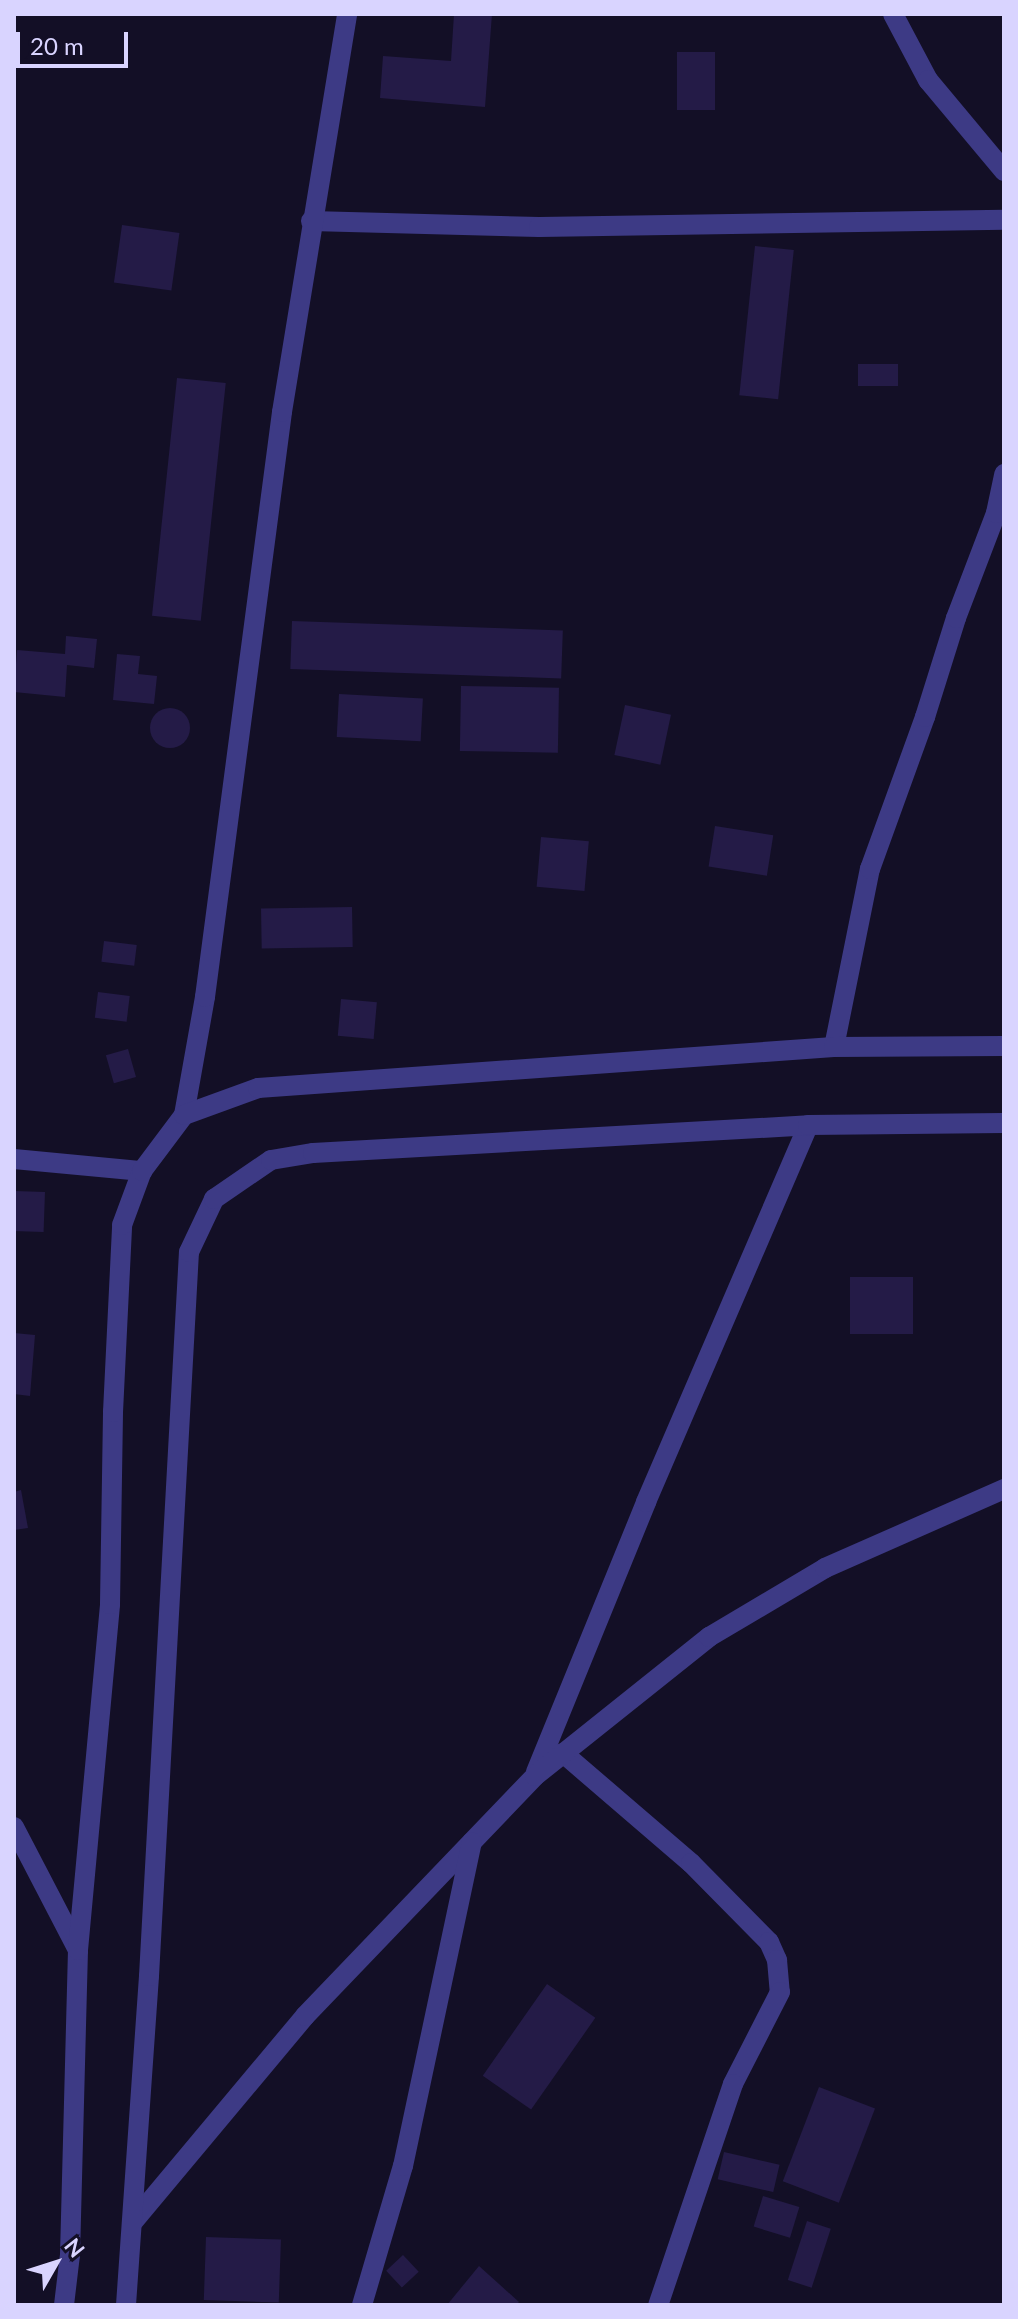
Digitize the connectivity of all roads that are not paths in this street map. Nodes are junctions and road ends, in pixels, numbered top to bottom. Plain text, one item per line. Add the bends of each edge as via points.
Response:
1 (347, 14) edge
2 (893, 14) edge
3 (1004, 171) edge
4 (1004, 220) edge
5 (311, 221) junction
6 (1004, 474) edge
7 (1004, 1046) edge
8 (834, 1047) junction
9 (184, 1115) junction
10 (1004, 1123) edge
11 (808, 1125) junction
12 (14, 1159) edge
13 (142, 1171) junction
14 (1004, 1489) edge
15 (563, 1753) junction
16 (535, 1776) junction
17 (14, 1827) edge
18 (473, 1841) junction
19 (78, 1950) junction
20 (132, 2223) junction
21 (64, 2305) edge
22 (126, 2305) edge
23 (362, 2305) edge
24 (658, 2305) edge

1 - 5 street
2 - 3 street via 928,80
4 - 5 street via 555,227
5 - 9 street via 205,997
6 - 8 street via 996,513 870,869
7 - 8 street
8 - 9 street via 258,1088
9 - 13 street
10 - 11 street
11 - 16 street
11 - 20 street via 313,1153 271,1160 214,1199 189,1252
12 - 13 street
13 - 19 street via 122,1225 110,1604
14 - 15 street via 825,1568 709,1637
15 - 16 street
15 - 24 street via 691,1863 769,1942 777,1960 780,1992 733,2084
16 - 18 street
17 - 19 street
18 - 20 street via 305,2016
18 - 23 street via 403,2166
19 - 21 street via 70,2255
20 - 22 street

